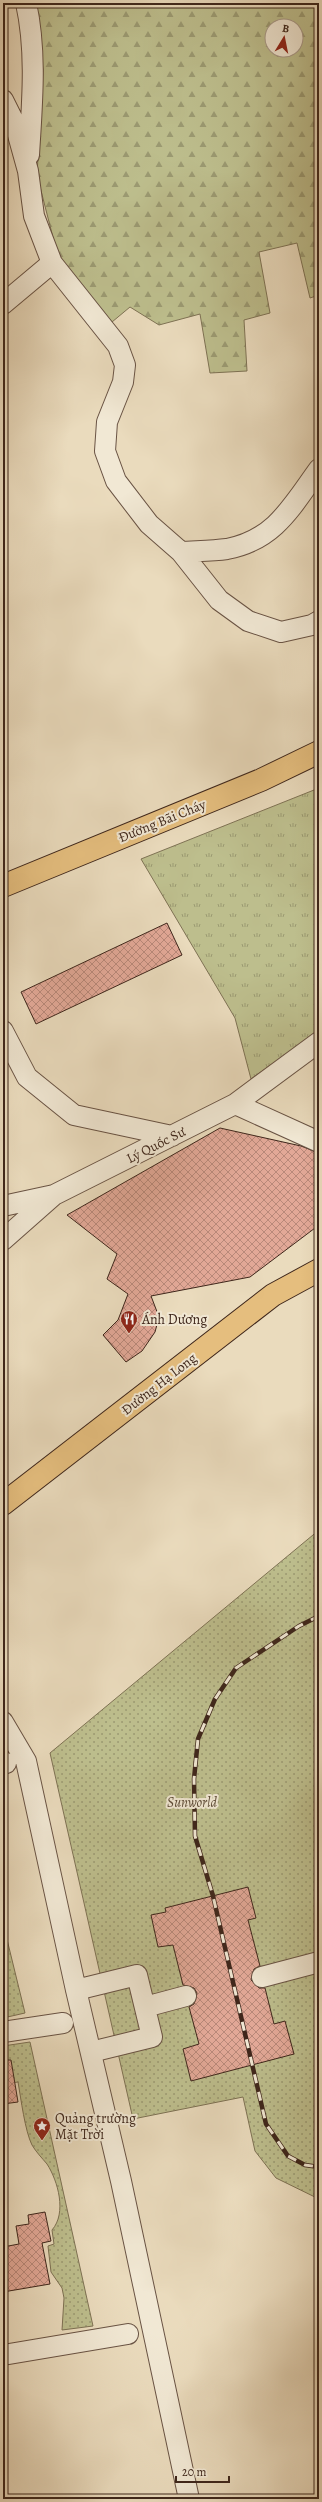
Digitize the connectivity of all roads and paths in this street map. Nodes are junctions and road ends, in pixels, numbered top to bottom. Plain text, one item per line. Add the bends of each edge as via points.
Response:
1 (26, 3) edge
2 (3, 100) edge
3 (28, 171) junction
4 (52, 263) junction
5 (3, 304) edge
6 (319, 469) edge
7 (181, 552) junction
8 (319, 621) edge
9 (319, 752) edge
10 (3, 886) edge
11 (3, 1031) edge
12 (319, 1042) edge
13 (234, 1104) junction
14 (172, 1136) junction
15 (319, 1142) edge
16 (54, 1195) junction
17 (3, 1206) edge
18 (3, 1240) edge
19 (319, 1270) edge
20 (3, 1504) edge
21 (3, 1722) edge
22 (319, 1962) edge
23 (262, 1976) dead end
24 (76, 1990) junction
25 (186, 1996) dead end
26 (145, 2007) junction
27 (63, 2023) dead end
28 (3, 2029) edge
29 (91, 2052) junction
30 (128, 2334) dead end
31 (3, 2355) edge
32 (189, 2499) edge

1 - 3 street via 34,79
2 - 3 street via 15,124
3 - 4 street via 34,216
4 - 5 street
4 - 7 street via 118,346 125,365 123,382 107,422 105,451 116,482 149,524
6 - 7 street via 281,522 256,540 226,549
7 - 8 street via 219,600 248,621 281,632
9 - 10 main road, Đường Bãi Cháy via 261,780
11 - 14 street via 27,1077 74,1115
12 - 13 street, Lý Quốc Sư
13 - 14 street, Lý Quốc Sư
13 - 15 street
14 - 16 street, Lý Quốc Sư
16 - 17 street
16 - 18 street, Lý Quốc Sư
19 - 20 main road, Đường Hạ Long via 273,1295
21 - 24 street via 26,1761
22 - 23 street
24 - 26 street via 137,1975
24 - 29 street
25 - 26 street
26 - 29 street via 152,2038
27 - 28 street
29 - 32 street
30 - 31 street

